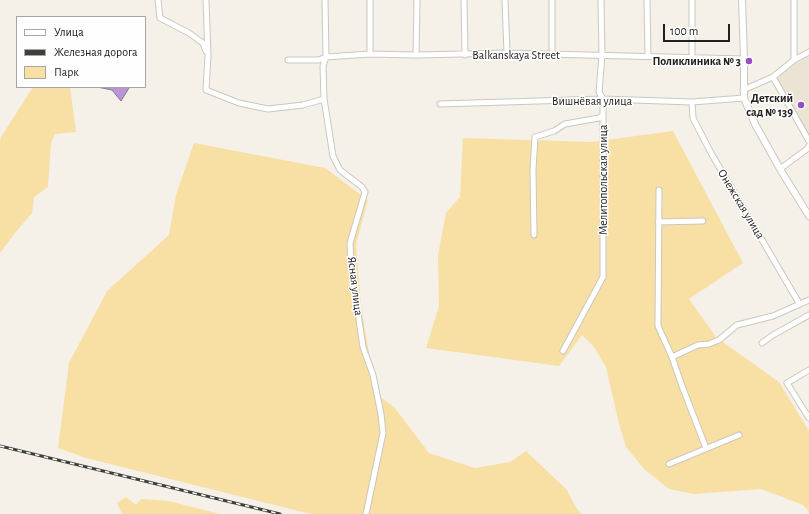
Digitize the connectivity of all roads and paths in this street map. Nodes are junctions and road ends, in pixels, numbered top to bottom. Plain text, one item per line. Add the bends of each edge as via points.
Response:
1 (158, 0) edge
2 (206, 0) edge
3 (325, 0) edge
4 (370, 0) edge
5 (417, 0) edge
6 (464, 0) edge
7 (506, 0) edge
8 (552, 0) edge
9 (601, 0) edge
10 (647, 0) edge
11 (692, 0) edge
12 (742, 0) edge
13 (794, 0) edge
14 (809, 52) edge
15 (370, 54) junction
16 (507, 54) junction
17 (552, 54) junction
18 (208, 55) junction
19 (416, 55) junction
20 (465, 55) junction
21 (602, 55) junction
22 (326, 57) junction
23 (648, 57) junction
24 (692, 58) junction
25 (744, 59) junction
26 (288, 60) dead end
27 (794, 60) junction
28 (773, 77) junction
29 (743, 90) junction
30 (744, 98) junction
31 (324, 99) junction
32 (603, 99) junction
33 (692, 102) junction
34 (440, 104) dead end
35 (603, 115) junction
36 (809, 141) edge
37 (809, 146) edge
38 (780, 169) junction
39 (658, 190) dead end
40 (809, 216) edge
41 (703, 221) dead end
42 (658, 222) junction
43 (534, 235) dead end
44 (809, 300) edge
45 (799, 303) junction
46 (809, 315) edge
47 (762, 343) dead end
48 (563, 351) dead end
49 (672, 357) junction
50 (809, 370) edge
51 (809, 418) edge
52 (739, 435) dead end
53 (706, 448) junction
54 (669, 464) dead end
55 (366, 514) edge

1 - 18 street via 160,18 203,43
2 - 18 street
3 - 22 street, Ясная улица
4 - 15 street
5 - 19 street
6 - 20 street
7 - 16 street
8 - 17 street
9 - 21 street, Мелитопольская улица
10 - 23 street
11 - 24 street
12 - 25 street
13 - 27 street
14 - 27 street
15 - 19 street, Balkanskaya Street
15 - 22 street, Balkanskaya Street
16 - 17 street, Balkanskaya Street
16 - 20 street, Balkanskaya Street
17 - 21 street, Balkanskaya Street
18 - 31 street via 206,90 239,103 268,109 302,105
19 - 20 street, Balkanskaya Street
21 - 23 street, Balkanskaya Street
21 - 32 street, Мелитопольская улица via 599,92
22 - 26 street, Balkanskaya Street via 319,60
22 - 31 street, Ясная улица
23 - 24 street, Balkanskaya Street
24 - 25 street, Balkanskaya Street
25 - 29 street
27 - 28 street
28 - 29 street
28 - 36 street
29 - 30 street
30 - 33 street, Вишнёвая улица
30 - 38 street via 754,124
31 - 55 street, Ясная улица via 333,156 340,170 362,186 365,192 350,243 351,266 363,347 373,375 383,433
32 - 33 street, Вишнёвая улица
32 - 34 street, Вишнёвая улица
32 - 35 street, Мелитопольская улица
33 - 45 street, Онежская улица via 693,118 711,153
35 - 43 street via 565,124 554,131 535,137
35 - 48 street, Мелитопольская улица via 603,277
37 - 38 street
38 - 40 street
39 - 42 street
41 - 42 street
42 - 49 street via 658,326
44 - 45 street
45 - 49 street via 772,316 737,325 719,340
46 - 47 street
49 - 53 street
50 - 51 street via 787,383
52 - 53 street
53 - 54 street

